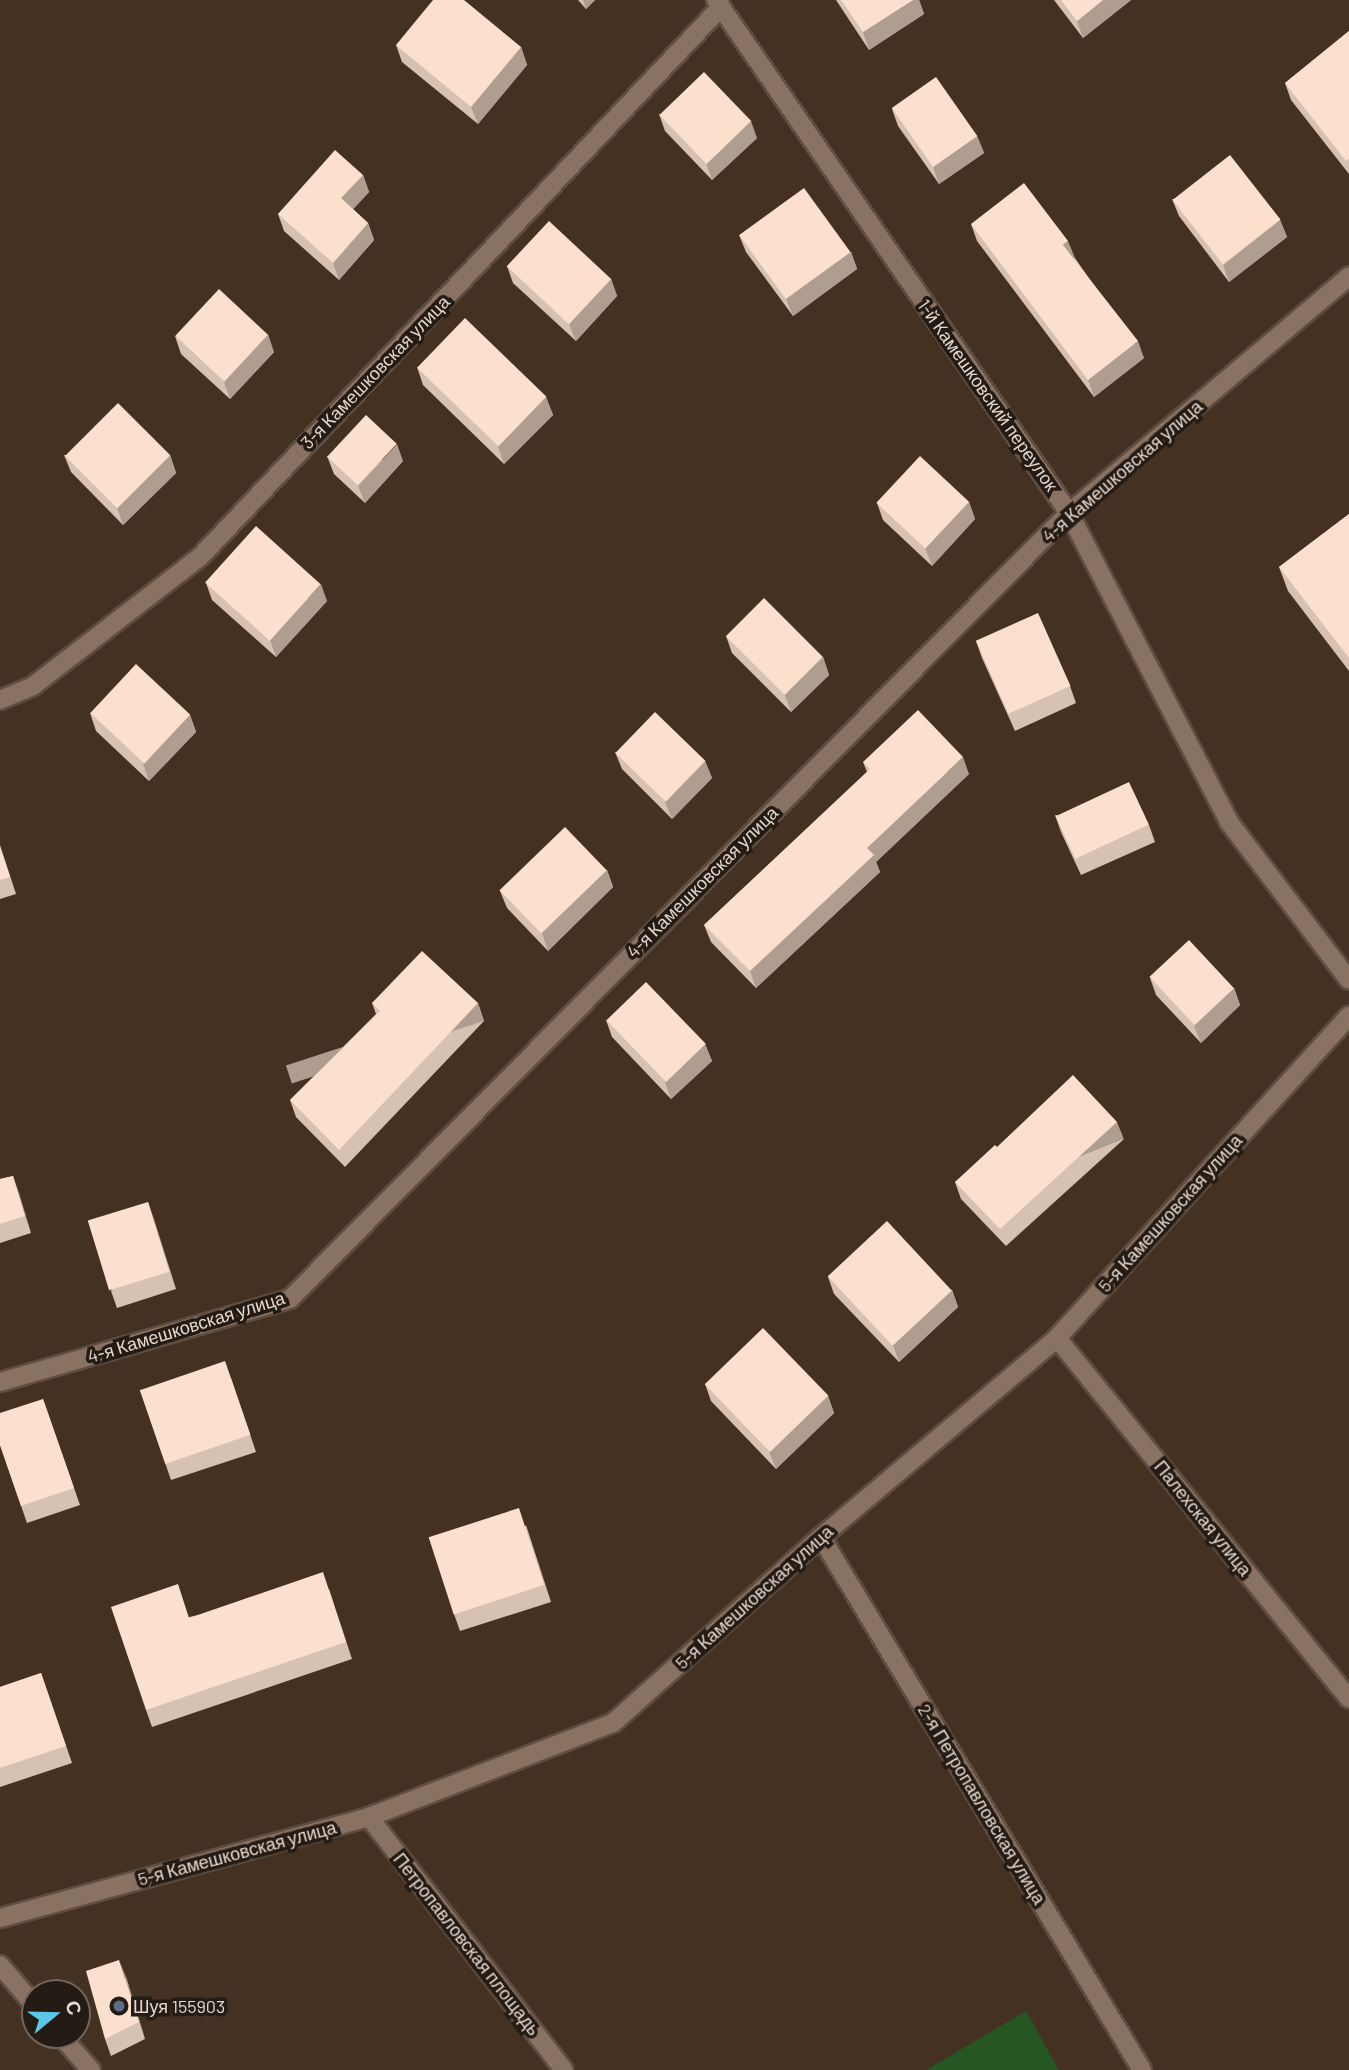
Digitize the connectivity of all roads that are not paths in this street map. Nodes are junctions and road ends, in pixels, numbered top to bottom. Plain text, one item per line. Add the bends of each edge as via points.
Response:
1 (719, 4) edge
2 (1349, 276) edge
3 (1069, 513) junction
4 (0, 700) edge
5 (1349, 980) edge
6 (1349, 1016) edge
7 (1058, 1338) junction
8 (0, 1382) edge
9 (821, 1537) junction
10 (1349, 1698) edge
11 (369, 1817) junction
12 (0, 1918) edge
13 (0, 1965) edge
14 (21, 1990) edge
15 (72, 2049) edge
16 (90, 2070) edge
17 (564, 2070) edge
18 (1142, 2070) edge

1 - 3 street, 1-й Камешковский переулок
1 - 4 street, 3-я Камешковская улица via 200,557 33,686
2 - 3 street, 4-я Камешковская улица
3 - 5 street, 1-й Камешковский переулок via 1229,822
3 - 8 street, 4-я Камешковская улица via 290,1299
6 - 7 street, 5-я Камешковская улица
7 - 9 street, 5-я Камешковская улица
7 - 10 street, Палехская улица
9 - 11 street, 5-я Камешковская улица via 613,1723
9 - 18 street, 2-я Петропавловская улица
11 - 12 street, 5-я Камешковская улица
11 - 17 street, Петропавловская площадь
13 - 14 street
15 - 16 street

